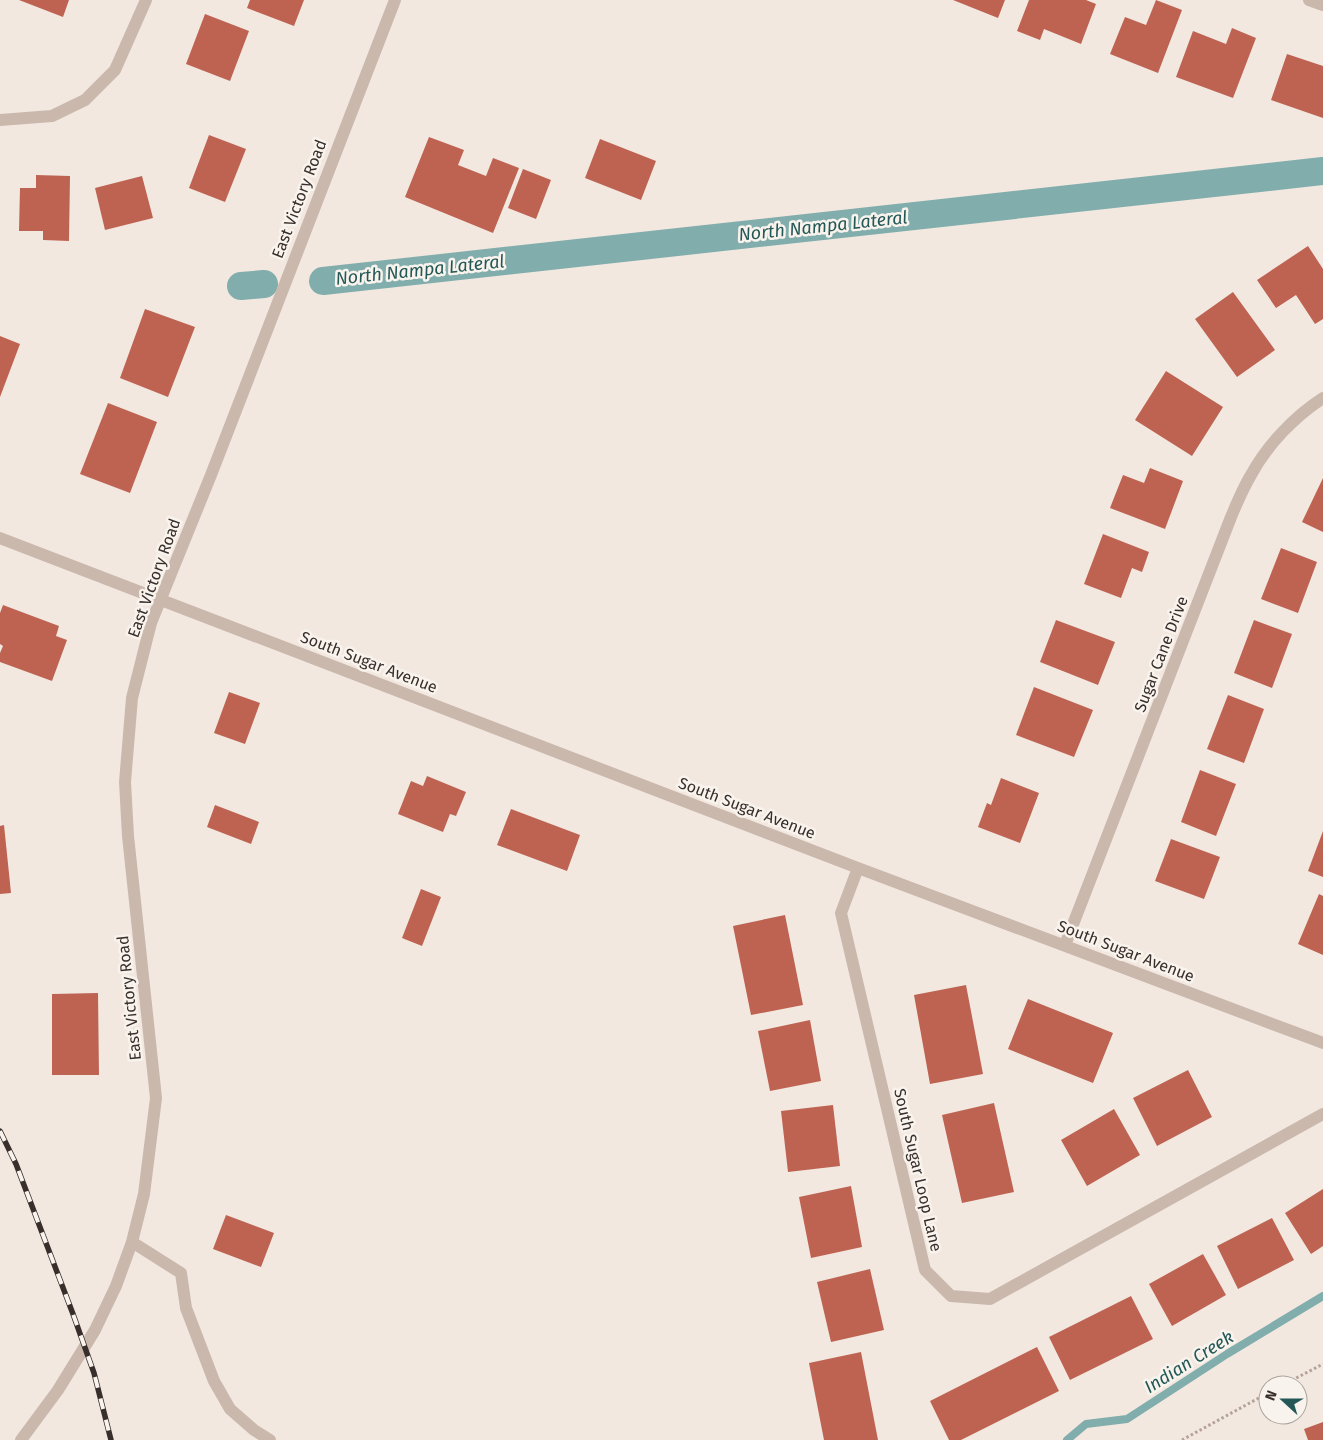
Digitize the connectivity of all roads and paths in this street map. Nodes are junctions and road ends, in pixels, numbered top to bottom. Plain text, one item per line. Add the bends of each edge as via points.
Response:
1 (146, 0) edge
2 (395, 0) edge
3 (1309, 0) edge
4 (1323, 5) edge
5 (0, 120) edge
6 (1323, 398) edge
7 (0, 538) edge
8 (160, 600) junction
9 (858, 868) junction
10 (1065, 945) junction
11 (1323, 1043) edge
12 (1323, 1114) edge
13 (132, 1242) junction
14 (1323, 1364) edge
15 (1302, 1375) edge
16 (1258, 1398) edge
17 (21, 1440) edge
18 (270, 1440) edge
19 (1182, 1440) edge

1 - 5 street via 115,70 85,100 52,116
2 - 8 street, East Victory Road
3 - 4 street
6 - 10 street, Sugar Cane Drive via 1278,436 1251,474
7 - 8 street, South Sugar Avenue
8 - 9 street, South Sugar Avenue
8 - 13 street, East Victory Road via 132,698 125,782 156,1098 144,1194
9 - 10 street, South Sugar Avenue
9 - 12 street, South Sugar Loop Lane via 841,913 925,1270 951,1296 990,1299
10 - 11 street, South Sugar Avenue
13 - 17 street, East Victory Road via 95,1330 58,1390
13 - 18 street via 181,1273 186,1308 214,1381 230,1408
14 - 15 path
16 - 19 path

